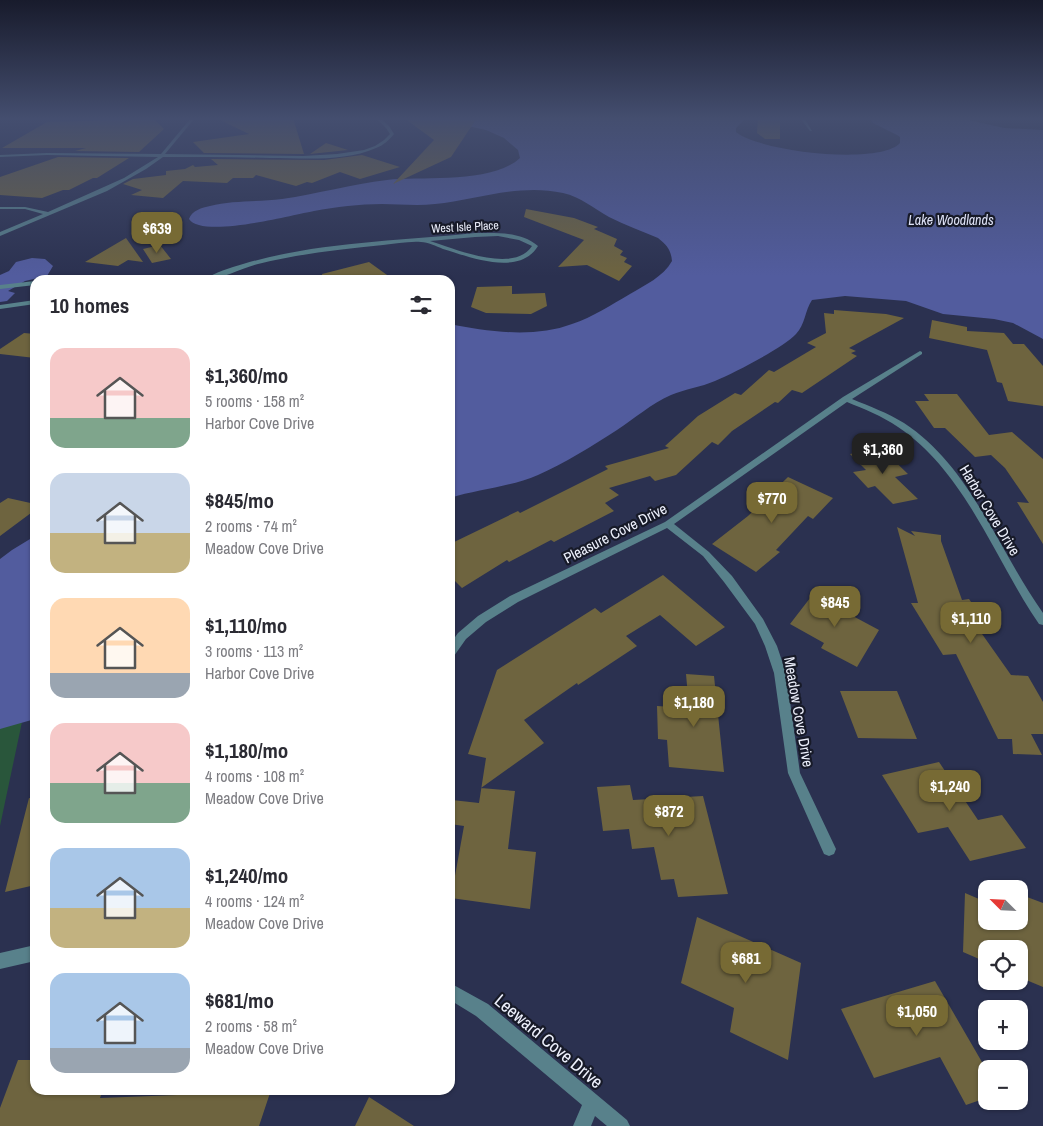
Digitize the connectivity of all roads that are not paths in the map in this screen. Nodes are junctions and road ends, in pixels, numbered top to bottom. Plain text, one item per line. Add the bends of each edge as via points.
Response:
1 (137, 171) edge
2 (0, 208) edge
3 (47, 214) junction
4 (0, 234) edge
5 (422, 240) junction
6 (220, 275) edge
7 (30, 283) edge
8 (0, 288) edge
9 (30, 303) edge
10 (0, 307) edge
11 (920, 353) dead end
12 (846, 399) junction
13 (668, 524) junction
14 (1043, 621) edge
15 (455, 646) edge
16 (829, 849) dead end
17 (30, 954) edge
18 (0, 961) edge
19 (455, 994) edge
20 (592, 1103) junction
21 (582, 1126) edge
22 (621, 1126) edge

1 - 3 street via 109,187
2 - 3 street via 25,208
3 - 4 street
5 - 5 street, West Isle Place via 497,261 528,256 535,246 527,239 511,236
5 - 6 street, West Isle Place via 274,259
7 - 8 street
9 - 10 street
11 - 12 street, Pleasure Cove Drive
12 - 13 street, Pleasure Cove Drive
12 - 14 street, Harbor Cove Drive via 906,428 946,464
13 - 15 street, Pleasure Cove Drive via 514,599 482,619
13 - 16 street, Meadow Cove Drive via 706,554 728,578 759,622 771,646 780,673 794,773
17 - 18 street
19 - 20 street, Leeward Cove Drive via 518,1038
20 - 21 street
20 - 22 street, Leeward Cove Drive

